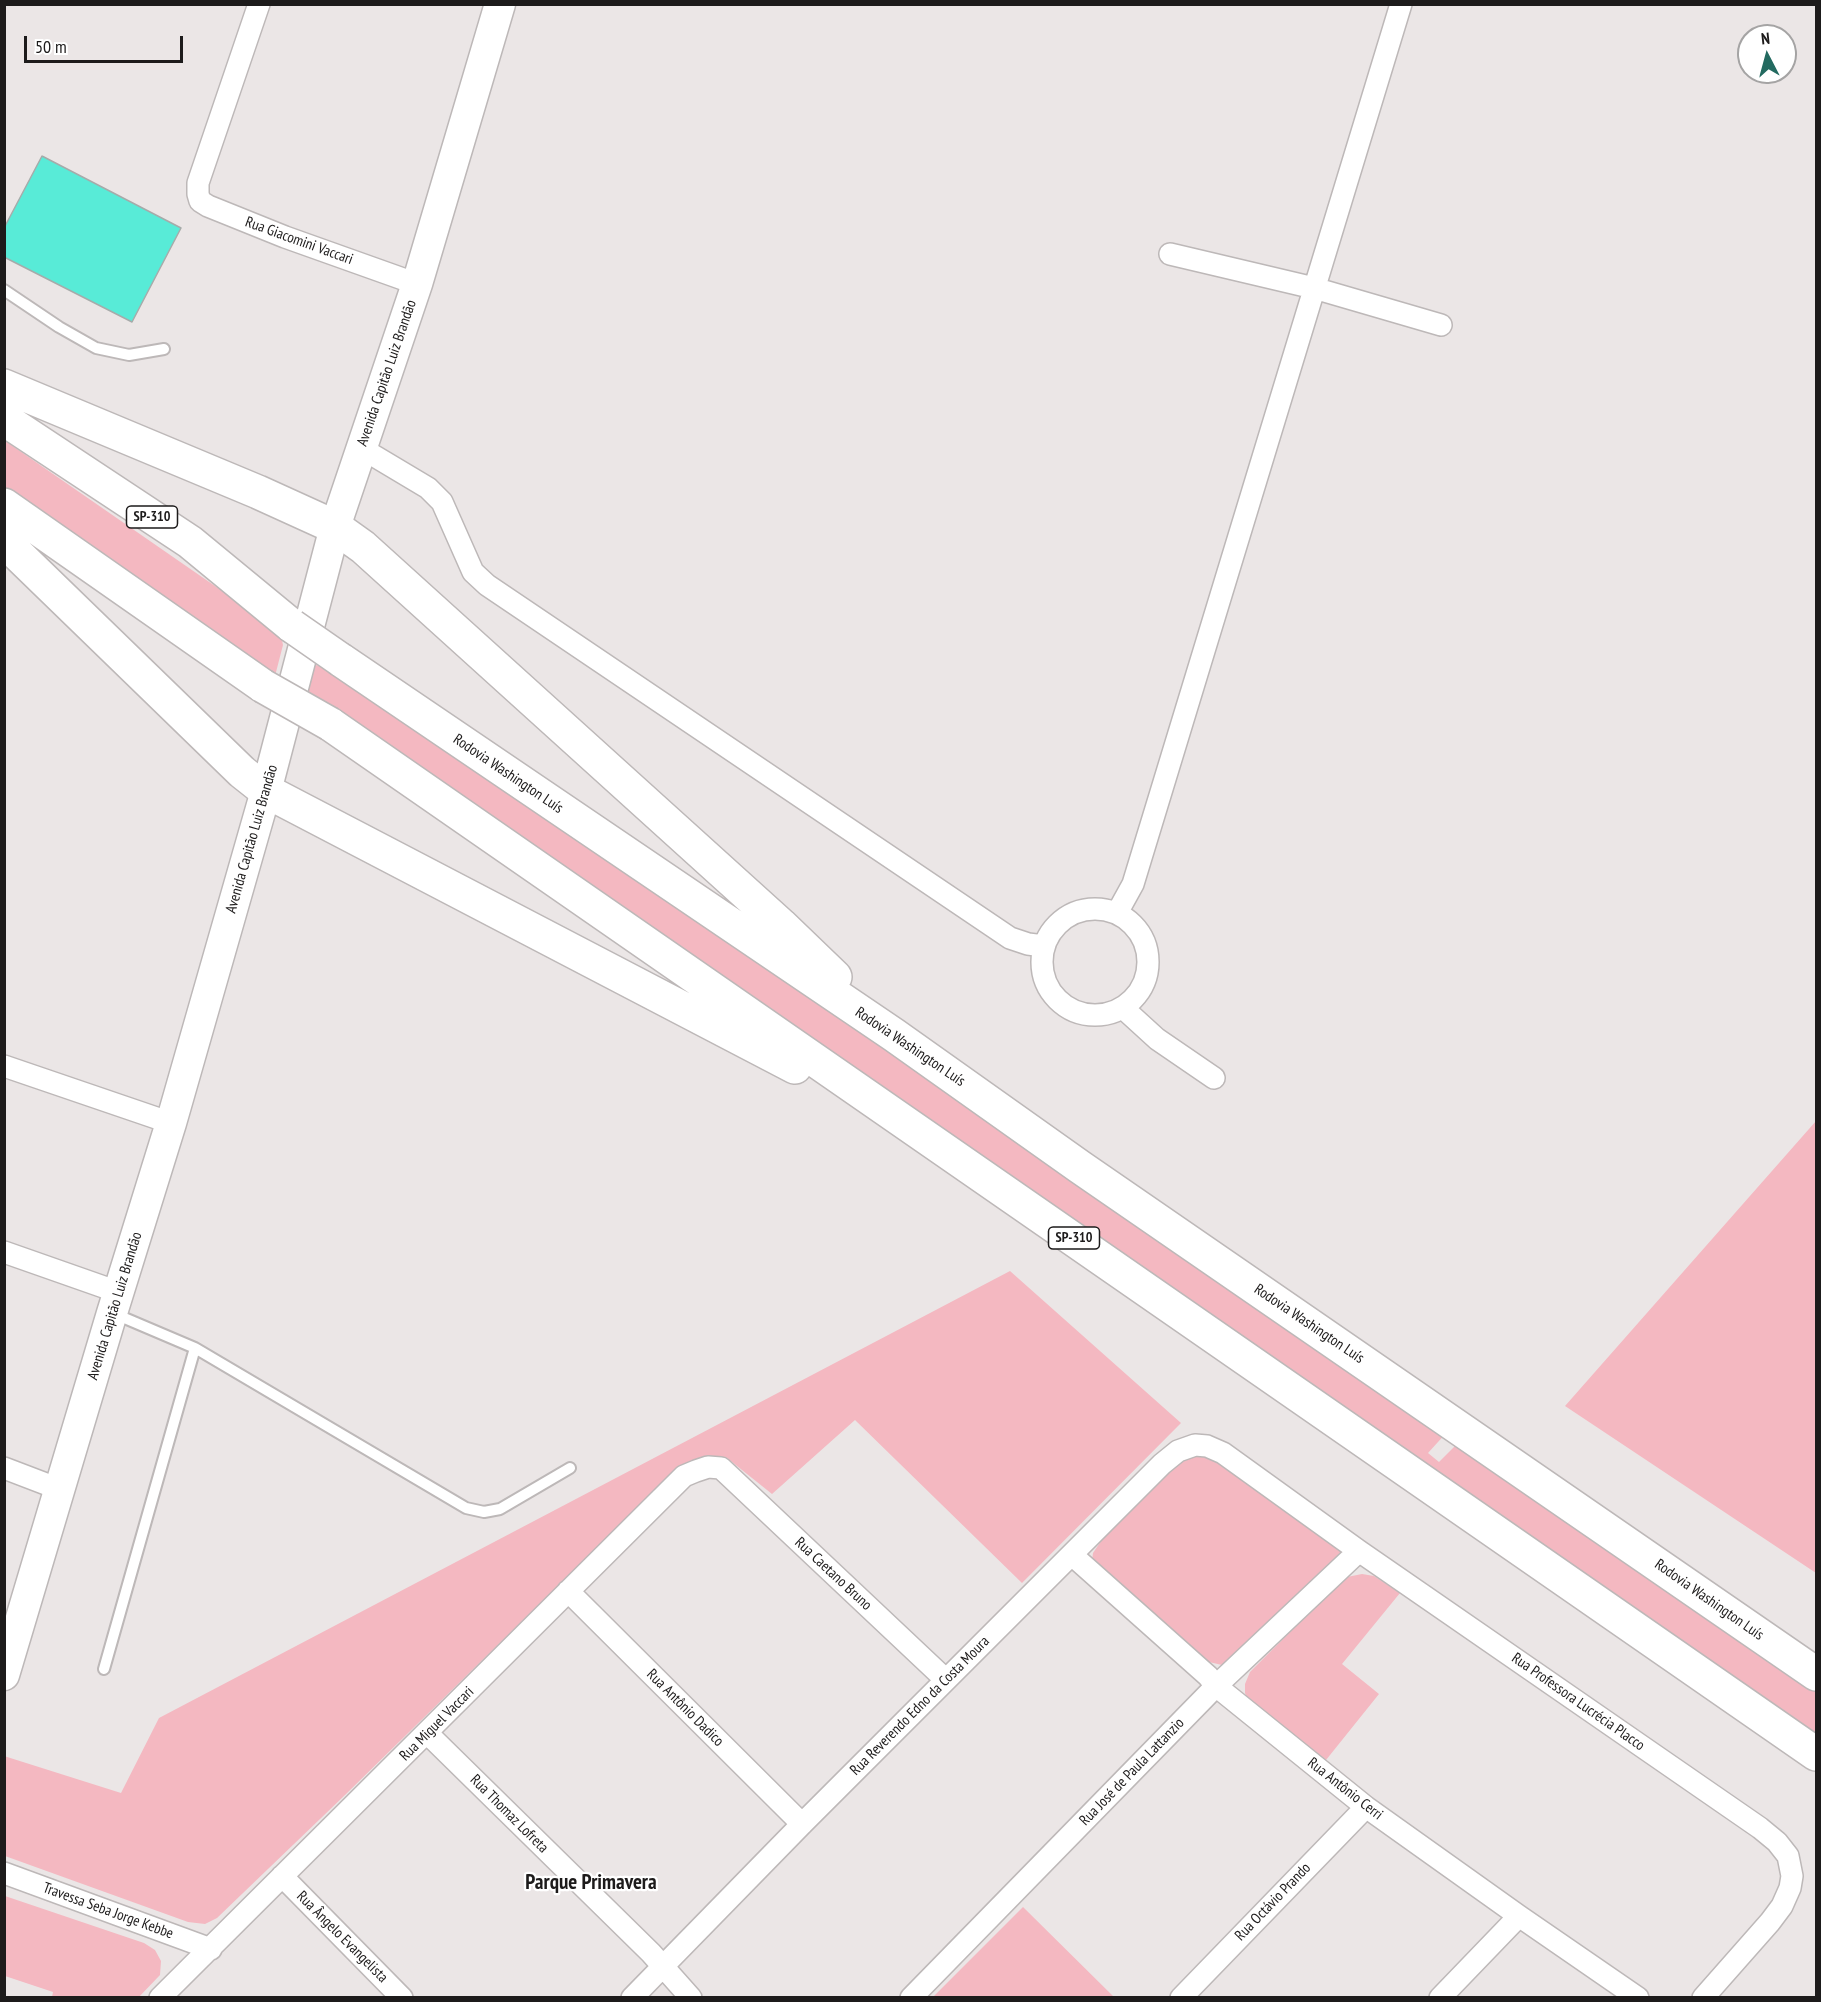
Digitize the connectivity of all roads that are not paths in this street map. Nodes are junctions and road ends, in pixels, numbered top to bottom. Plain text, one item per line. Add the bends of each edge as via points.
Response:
1 (259, 4) edge
2 (500, 4) edge
3 (1401, 4) edge
4 (1170, 254) dead end
5 (417, 284) junction
6 (1314, 288) junction
7 (4, 290) edge
8 (1441, 325) dead end
9 (164, 349) dead end
10 (4, 386) edge
11 (4, 419) edge
12 (361, 448) junction
13 (4, 505) edge
14 (334, 527) junction
15 (4, 541) edge
16 (266, 791) junction
17 (1118, 913) junction
18 (1044, 946) junction
19 (1123, 1008) junction
20 (894, 1035) junction
21 (4, 1066) edge
22 (1214, 1078) dead end
23 (171, 1123) junction
24 (908, 1124) junction
25 (4, 1252) edge
26 (115, 1302) junction
27 (195, 1348) junction
28 (1223, 1453) joint
29 (4, 1468) edge
30 (570, 1468) dead end
31 (721, 1468) joint
32 (59, 1489) junction
33 (1359, 1551) junction
34 (1072, 1555) junction
35 (568, 1592) junction
36 (1675, 1657) junction
37 (104, 1669) dead end
38 (1816, 1674) edge
39 (4, 1675) edge
40 (946, 1680) junction
41 (1216, 1686) junction
42 (427, 1733) junction
43 (1816, 1754) edge
44 (1816, 1779) edge
45 (1366, 1807) junction
46 (802, 1824) junction
47 (4, 1873) edge
48 (282, 1876) junction
49 (1519, 1916) junction
50 (211, 1949) junction
51 (662, 1967) junction
52 (160, 1998) edge
53 (402, 1998) edge
54 (632, 1998) edge
55 (691, 1998) edge
56 (911, 1998) edge
57 (1181, 1998) edge
58 (1440, 1998) edge
59 (1638, 1998) edge
60 (1703, 1998) edge

1 - 5 street, Rua Giacomini Vaccari via 198,183 201,201 285,237
2 - 5 main road, Avenida Capitão Luiz Brandão
3 - 6 street
4 - 6 street
5 - 12 main road, Avenida Capitão Luiz Brandão
6 - 8 street
6 - 17 street via 1133,884
7 - 9 lane via 96,348 129,355
10 - 14 highway
11 - 20 highway, Rodovia Washington Luís / SP-310, bridge via 190,542 292,626 341,660
12 - 14 main road, Avenida Capitão Luiz Brandão
12 - 18 street via 428,488 442,502 473,572 487,585 1010,938
13 - 24 highway, SP-310, bridge via 263,686 330,724
14 - 16 main road, Avenida Capitão Luiz Brandão
14 - 20 highway via 363,547 529,696
15 - 16 highway
16 - 23 main road, Avenida Capitão Luiz Brandão
16 - 24 highway
17 - 18 street via 1092,909 1068,916 1053,929
17 - 19 street via 1138,930 1149,959 1141,990
18 - 19 street via 1042,971 1052,995 1062,1004 1085,1015 1111,1014
19 - 22 street via 1157,1039
20 - 38 highway, Rodovia Washington Luís / SP-310
21 - 23 street
23 - 26 main road, Avenida Capitão Luiz Brandão
24 - 36 highway, SP-310
25 - 26 street
26 - 27 lane
26 - 32 main road, Avenida Capitão Luiz Brandão
27 - 30 lane via 466,1508 484,1512 500,1509
27 - 37 lane
28 - 33 street, Rua Professora Lucrécia Placco
28 - 34 street, Rua Reverendo Edno da Costa Moura via 1195,1445 1178,1451
29 - 32 street
31 - 35 street, Rua Miguel Vaccari via 708,1467 684,1476
31 - 40 street, Rua Caetano Bruno
32 - 39 main road, Avenida Capitão Luiz Brandão
33 - 41 street, Rua José de Paula Lattanzio
33 - 60 street, Rua Professora Lucrécia Placco via 1760,1828 1788,1856 1792,1876 1782,1906
34 - 40 street, Rua Reverendo Edno da Costa Moura
34 - 41 street, Rua Antônio Cerri
35 - 42 street, Rua Miguel Vaccari
35 - 46 street, Rua Antônio Dadico
36 - 43 highway, SP-310
36 - 44 highway
40 - 46 street, Rua Reverendo Edno da Costa Moura
41 - 45 street, Rua Antônio Cerri
41 - 56 street, Rua José de Paula Lattanzio
42 - 48 street, Rua Miguel Vaccari
42 - 51 street, Rua Thomaz Lofreta
45 - 49 street, Rua Antônio Cerri
45 - 57 street, Rua Octávio Prando
46 - 51 street, Rua Reverendo Edno da Costa Moura
47 - 50 street, Travessa Seba Jorge Kebbe
48 - 50 street, Rua Miguel Vaccari
48 - 53 street, Rua Ângelo Evangelista
49 - 58 street
49 - 59 street, Rua Antônio Cerri
50 - 52 street, Rua Miguel Vaccari
51 - 54 street, Rua Reverendo Edno da Costa Moura
51 - 55 street, Rua Thomaz Lofreta

